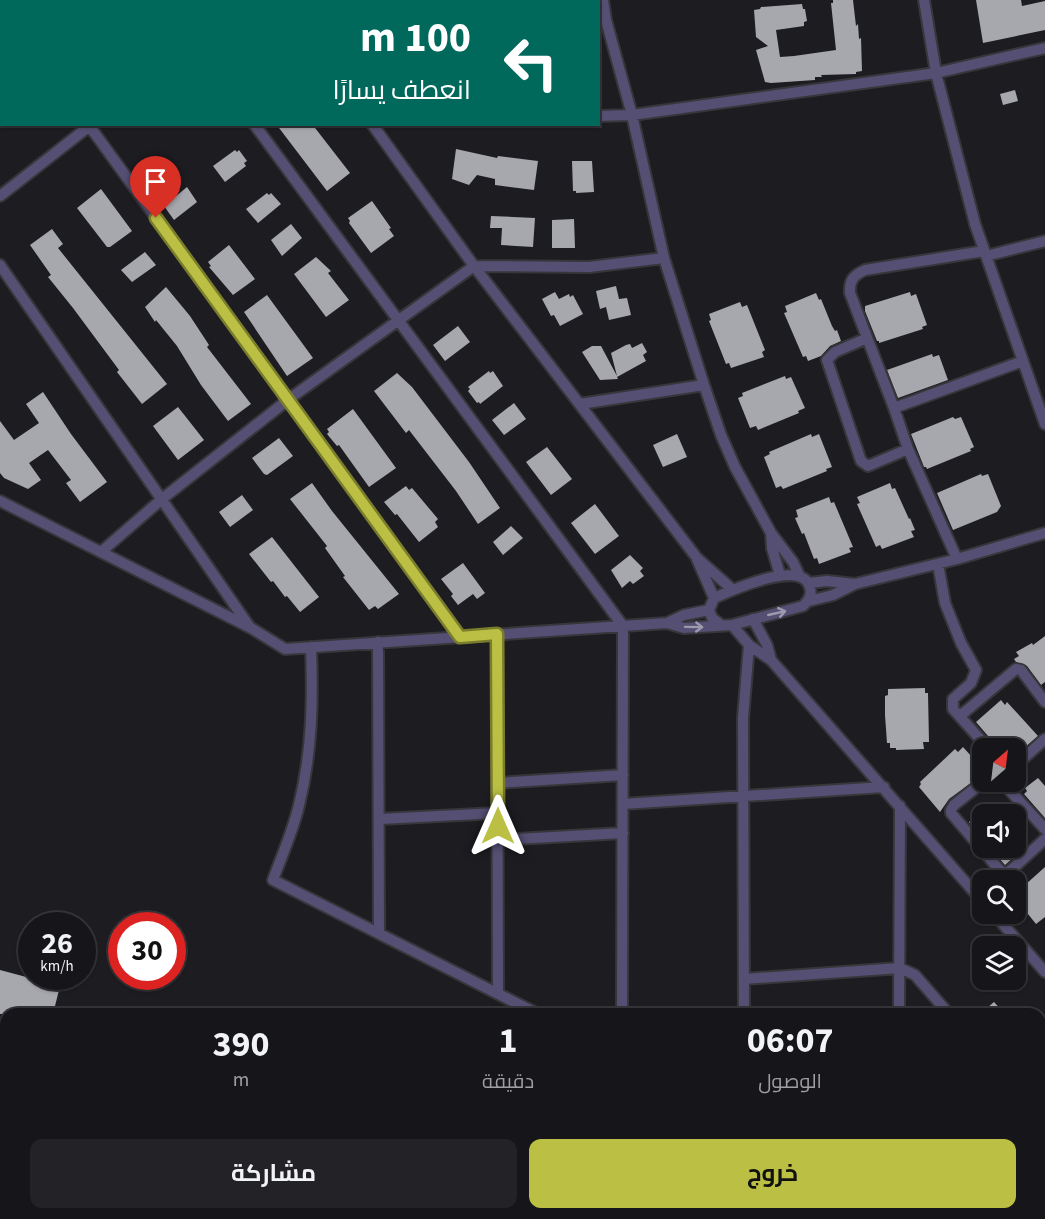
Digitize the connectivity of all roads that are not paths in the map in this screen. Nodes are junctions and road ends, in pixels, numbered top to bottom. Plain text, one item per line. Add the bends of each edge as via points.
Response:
1 (603, 0) edge
2 (924, 0) edge
3 (1045, 48) edge
4 (936, 73) junction
5 (632, 115) junction
6 (600, 116) edge
7 (89, 126) edge
8 (91, 126) edge
9 (255, 126) edge
10 (373, 126) edge
11 (0, 196) edge
12 (1045, 241) edge
13 (985, 253) junction
14 (664, 258) junction
15 (0, 265) edge
16 (474, 266) junction
17 (398, 320) junction
18 (867, 338) junction
19 (1023, 361) junction
20 (704, 385) junction
21 (289, 399) junction
22 (580, 404) junction
23 (894, 408) junction
24 (1045, 424) edge
25 (908, 449) junction
26 (162, 499) junction
27 (0, 501) edge
28 (771, 533) junction
29 (1045, 533) edge
30 (101, 552) junction
31 (697, 558) junction
32 (957, 559) junction
33 (938, 564) junction
34 (780, 575) junction
35 (799, 575) junction
36 (809, 583) junction
37 (855, 584) junction
38 (733, 590) junction
39 (714, 598) junction
40 (809, 601) junction
41 (709, 610) junction
42 (753, 619) junction
43 (667, 623) junction
44 (726, 625) junction
45 (623, 626) junction
46 (251, 628) junction
47 (497, 634) junction
48 (460, 637) junction
49 (378, 642) junction
50 (749, 645) junction
51 (311, 647) junction
52 (771, 660) junction
53 (1045, 702) edge
54 (960, 716) junction
55 (979, 738) edge
56 (1045, 739) edge
57 (1026, 756) edge
58 (623, 775) junction
59 (498, 783) junction
60 (884, 787) junction
61 (972, 791) edge
62 (1011, 792) edge
63 (744, 796) junction
64 (623, 804) junction
65 (900, 806) junction
66 (498, 813) junction
67 (380, 819) junction
68 (1045, 829) edge
69 (623, 833) junction
70 (1045, 839) edge
71 (498, 840) junction
72 (972, 889) edge
73 (1003, 924) edge
74 (379, 933) junction
75 (900, 968) junction
76 (1045, 972) edge
77 (744, 979) junction
78 (498, 993) junction
79 (527, 1008) edge
80 (622, 1008) edge
81 (744, 1008) edge
82 (899, 1008) edge
83 (944, 1008) edge

1 - 5 street
2 - 4 street
3 - 4 street
4 - 5 street
4 - 13 street
5 - 6 street
5 - 14 street
7 - 11 street
8 - 21 street
9 - 17 street
10 - 16 street
12 - 13 street
13 - 18 street via 856,274 849,285 850,293
13 - 19 street
14 - 16 street via 589,267
14 - 20 street
15 - 26 street
16 - 17 street
16 - 22 street
17 - 21 street
17 - 45 street
18 - 23 street
18 - 25 street via 835,352 827,360 861,461 868,466
19 - 23 street
19 - 24 street
20 - 22 street
20 - 28 street via 735,467
21 - 26 street
21 - 48 street
22 - 31 street
23 - 25 street
25 - 32 street
26 - 30 street
26 - 46 street
27 - 30 street
28 - 34 street
28 - 35 street
29 - 32 street
30 - 46 street
31 - 38 street
31 - 39 street
32 - 33 street
33 - 37 street
33 - 54 street via 945,603 976,670 971,683 953,699 953,709
34 - 35 street
34 - 38 street
35 - 36 street
36 - 37 street
36 - 40 street
37 - 40 street
38 - 39 street
39 - 41 street
42 -> 40 street via 795,609
41 - 43 street
41 - 44 street via 712,618
42 - 44 street
42 - 52 street
43 -> 44 street via 684,628
43 - 45 street
44 - 50 street
45 - 47 street
45 - 58 street
46 - 51 street via 285,649
47 - 48 street
47 - 59 street
48 - 49 street
49 - 51 street
49 - 67 street
50 - 52 street
50 - 63 street via 743,718
51 - 74 street via 313,708 306,775 273,880
52 - 60 street
53 - 54 street via 1023,671 1016,669
54 - 55 street
56 - 57 street
58 - 59 street
58 - 64 street
59 - 66 street
60 - 63 street
60 - 65 street
61 - 70 street via 954,805 951,813 1002,873 1009,872
62 - 68 street
63 - 64 street
63 - 77 street
64 - 69 street
65 - 72 street
65 - 75 street
66 - 67 street
66 - 71 street
67 - 74 street
69 - 71 street
69 - 80 street
71 - 78 street
73 - 76 street
74 - 78 street
75 - 77 street
75 - 82 street
75 - 83 street via 915,975
77 - 81 street
78 - 79 street

